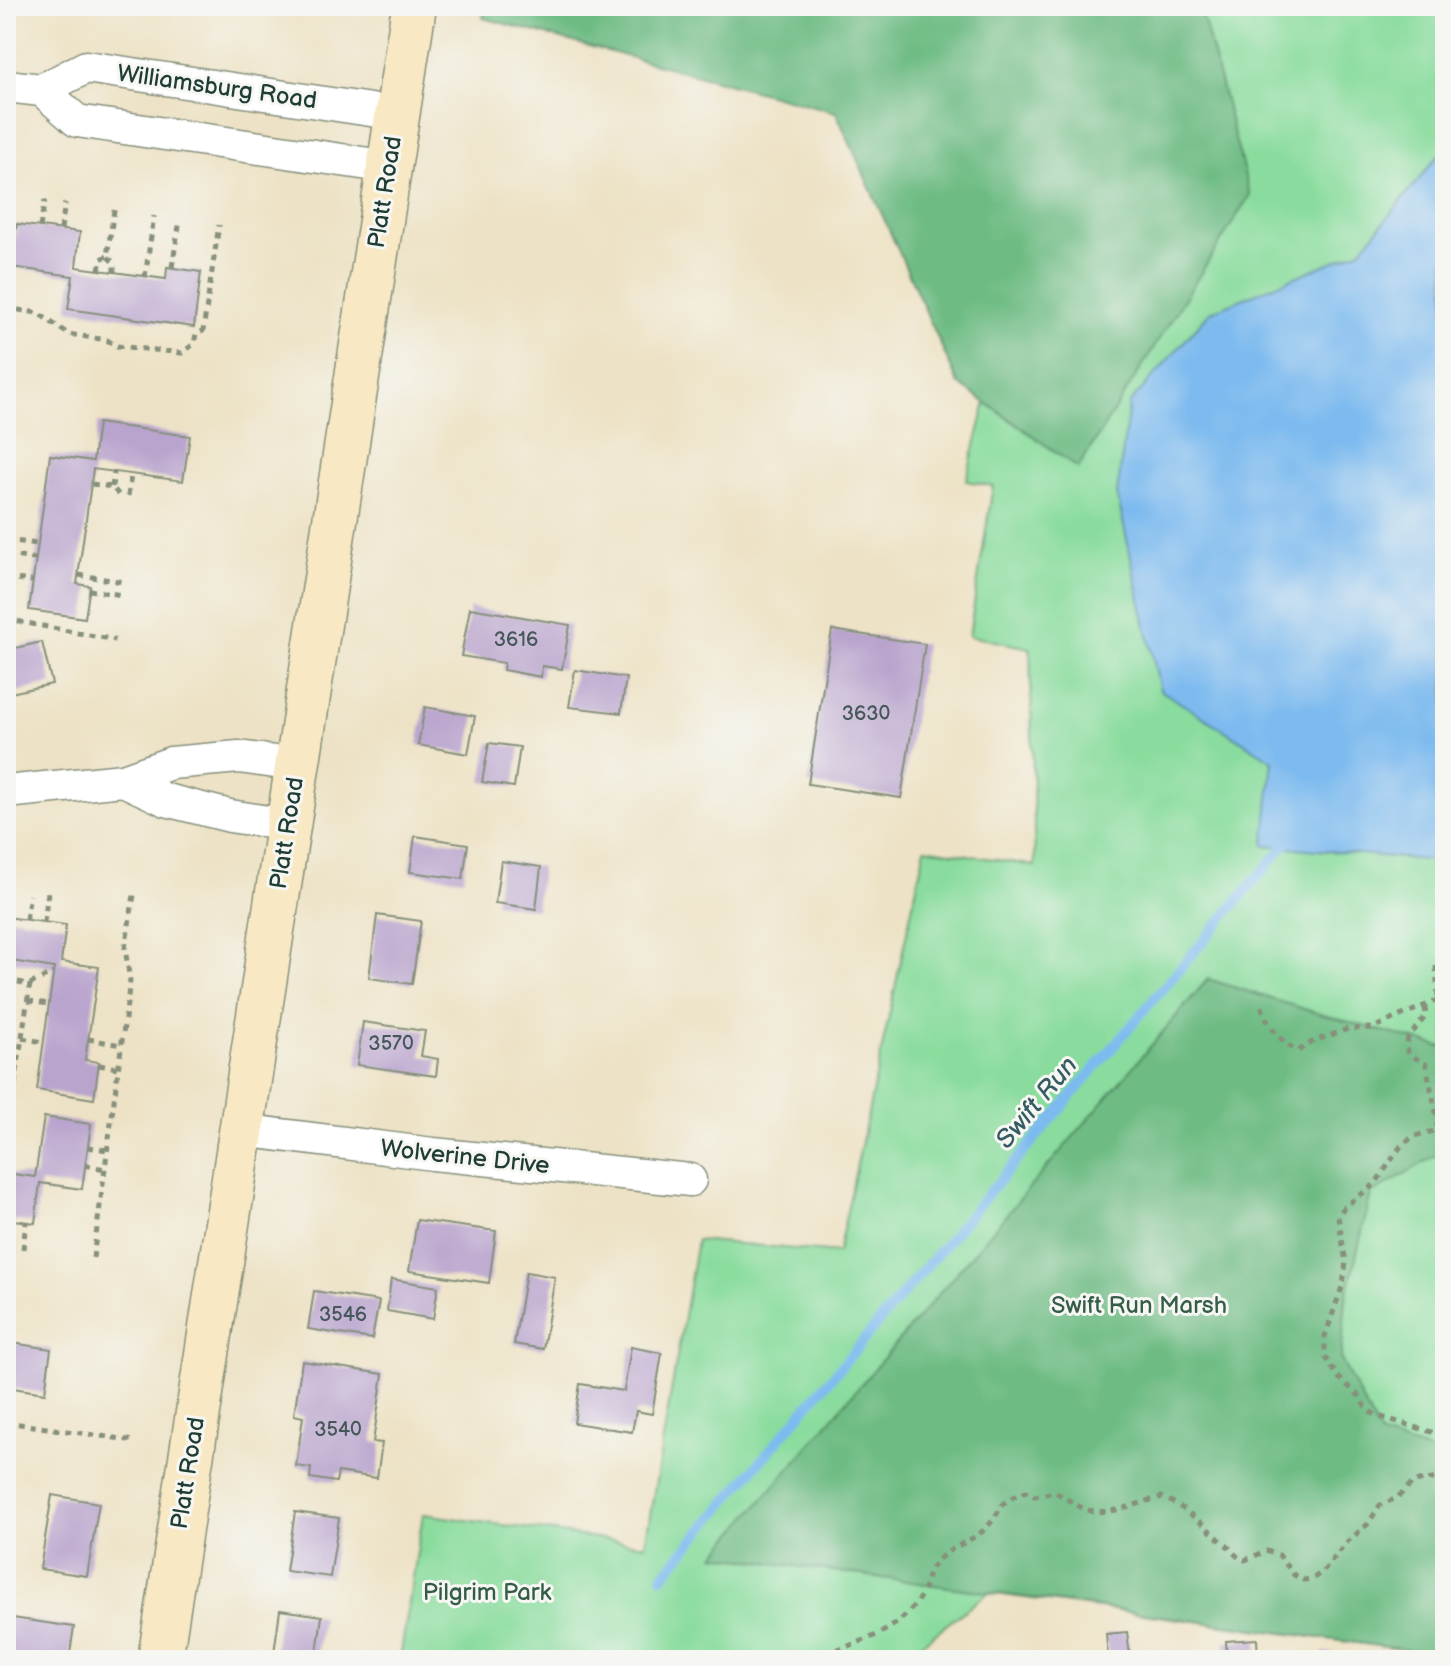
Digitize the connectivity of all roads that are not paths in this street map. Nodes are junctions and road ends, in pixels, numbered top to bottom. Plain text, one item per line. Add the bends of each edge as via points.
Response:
1 (414, 6) edge
2 (6, 86) edge
3 (42, 90) junction
4 (397, 114) junction
5 (389, 167) junction
6 (297, 765) junction
7 (123, 780) junction
8 (6, 792) edge
9 (288, 825) junction
10 (241, 1130) junction
11 (690, 1180) dead end
12 (160, 1660) edge

1 - 4 main road, Platt Road
2 - 3 street
3 - 4 street, Williamsburg Road via 86,67
3 - 5 street via 77,121
4 - 5 main road, Platt Road
5 - 6 main road, Platt Road
6 - 7 street via 239,757 171,763
6 - 9 main road, Platt Road
7 - 8 street
7 - 9 street via 166,800
9 - 10 main road, Platt Road
10 - 11 street, Wolverine Drive
10 - 12 main road, Platt Road

